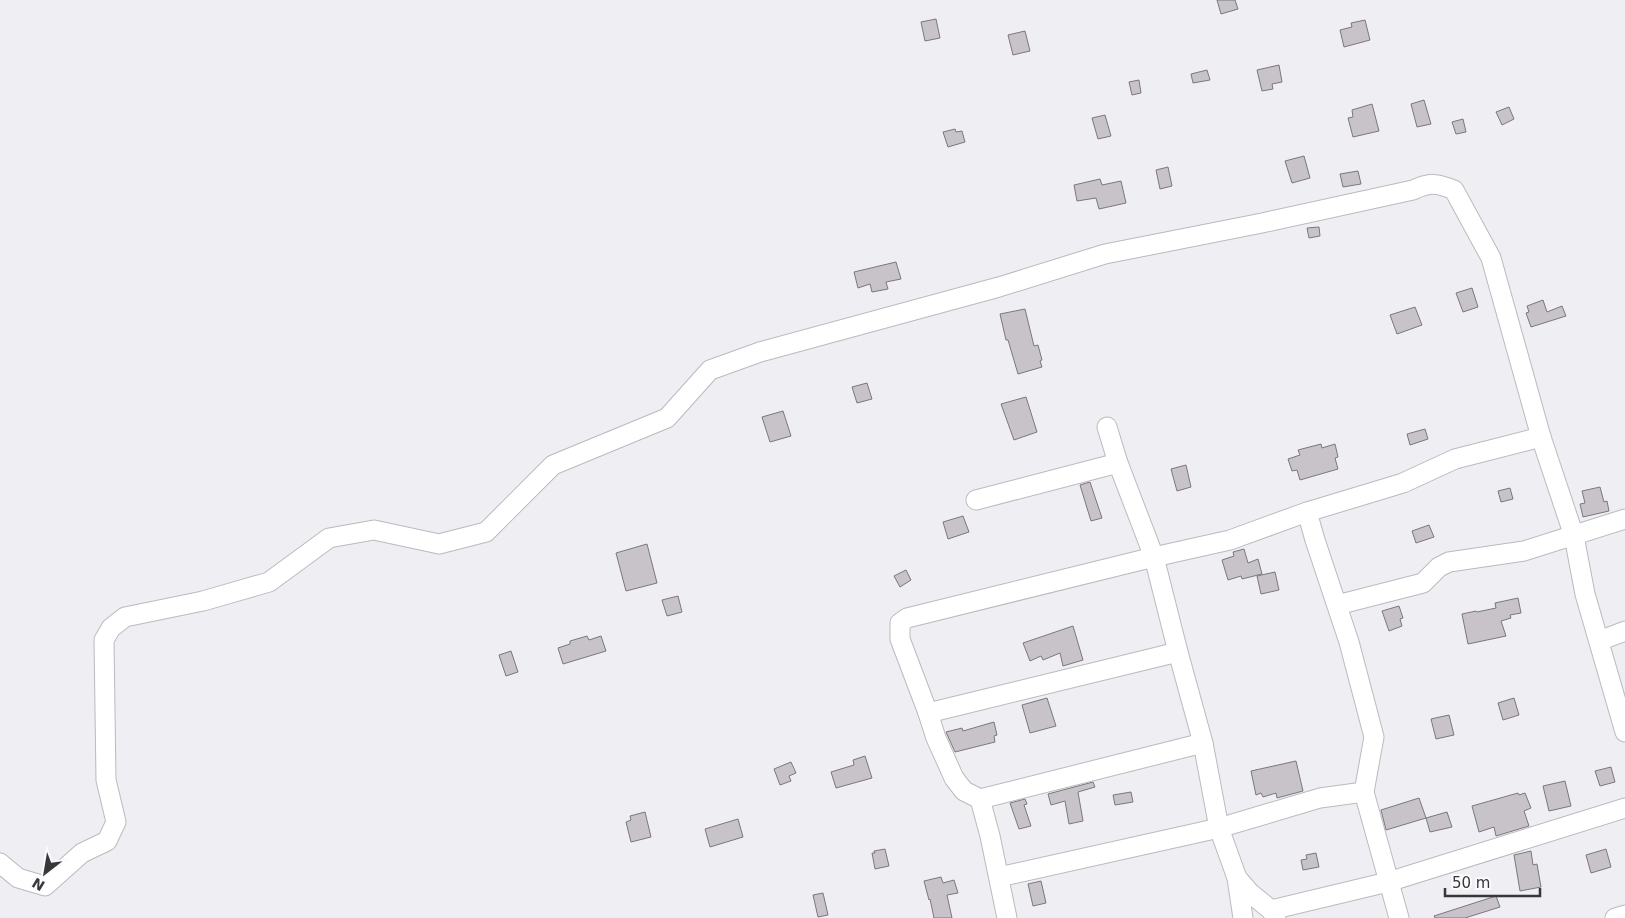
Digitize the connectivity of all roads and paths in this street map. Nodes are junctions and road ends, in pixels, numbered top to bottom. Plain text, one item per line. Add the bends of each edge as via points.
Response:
1 (1107, 427) dead end
2 (1541, 437) junction
3 (1118, 463) junction
4 (976, 500) dead end
5 (1308, 512) junction
6 (1625, 518) edge
7 (1574, 536) junction
8 (1154, 557) junction
9 (1337, 605) junction
10 (1625, 631) edge
11 (1598, 640) junction
12 (1178, 652) junction
13 (928, 713) junction
14 (1625, 732) edge
15 (1203, 743) junction
16 (1364, 792) junction
17 (980, 799) junction
18 (1625, 808) edge
19 (1219, 828) junction
20 (0, 863) edge
21 (999, 877) junction
22 (1237, 878) junction
23 (1388, 882) junction
24 (1273, 914) edge
25 (1625, 915) edge
26 (1007, 918) edge
27 (1244, 918) edge
28 (1398, 918) edge
29 (1615, 918) edge

1 - 3 street
2 - 5 street via 1455,459 1403,483
2 - 7 street
2 - 20 street via 1491,258 1454,190 1439,184 1423,185 1413,190 1281,219 1105,254 999,287 760,352 710,370 667,418 554,465 486,532 439,544 374,530 329,538 269,582 203,601 125,617 111,628 104,640 106,780 116,822 107,841 82,853 45,886 18,878
3 - 4 street
3 - 8 street
5 - 8 street via 1230,540
5 - 9 street
6 - 7 street
7 - 9 street via 1524,551 1449,562 1423,583
7 - 11 street
8 - 12 street
8 - 13 street via 907,618 900,623 900,639
9 - 16 street via 1374,737
10 - 11 street
11 - 14 street
12 - 13 street
12 - 15 street
13 - 17 street via 954,778 964,791
15 - 17 street
15 - 19 street
16 - 19 street via 1320,798
16 - 23 street
17 - 21 street
18 - 23 street
19 - 21 street
19 - 22 street
21 - 26 street
22 - 24 street
22 - 27 street
23 - 24 street
23 - 28 street
25 - 29 street

